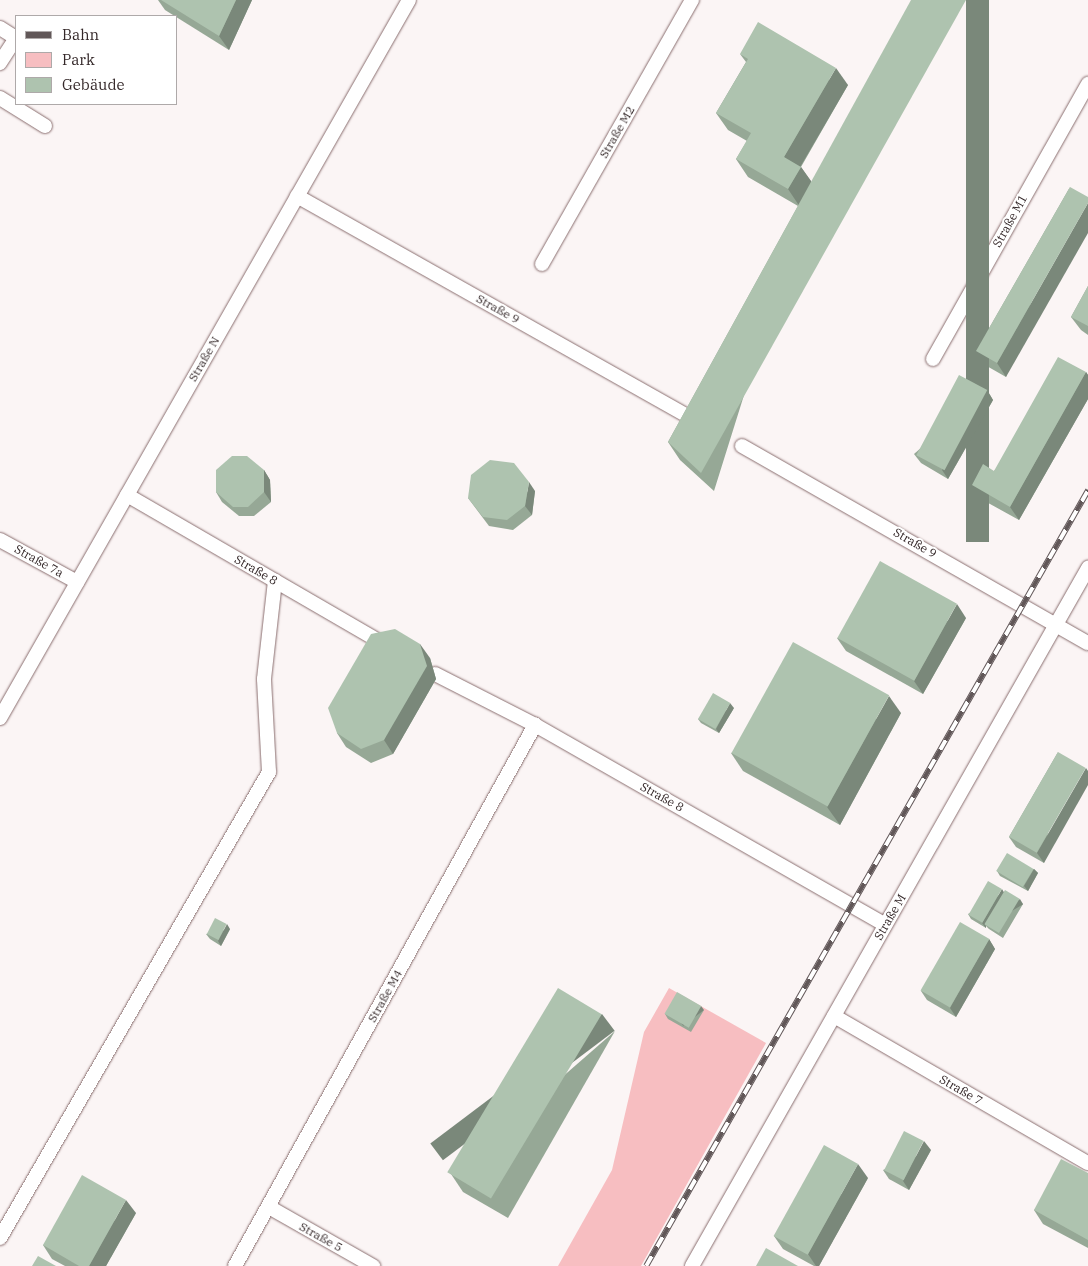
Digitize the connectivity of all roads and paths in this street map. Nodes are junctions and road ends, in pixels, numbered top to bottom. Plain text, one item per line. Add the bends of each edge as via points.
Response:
1 (408, 0) edge
2 (692, 0) edge
3 (0, 28) edge
4 (15, 37) edge
5 (15, 40) edge
6 (0, 63) edge
7 (1088, 84) edge
8 (0, 98) edge
9 (46, 126) dead end
10 (297, 196) junction
11 (542, 264) dead end
12 (933, 359) dead end
13 (698, 422) edge
14 (742, 446) dead end
15 (127, 494) junction
16 (0, 540) edge
17 (1088, 568) edge
18 (275, 581) junction
19 (77, 582) junction
20 (1056, 625) junction
21 (1088, 643) edge
22 (386, 645) edge
23 (435, 674) dead end
24 (0, 718) edge
25 (535, 725) junction
26 (885, 925) junction
27 (834, 1016) junction
28 (1088, 1163) edge
29 (268, 1207) junction
30 (0, 1238) edge
31 (234, 1266) edge
32 (373, 1266) edge
33 (692, 1266) edge

1 - 10 lane, Straße N
2 - 11 lane, Straße M2
3 - 4 lane
5 - 6 lane
7 - 12 lane, Straße M1
8 - 9 lane
10 - 13 lane, Straße 9
10 - 15 lane, Straße N
14 - 20 lane, Straße 9
15 - 18 lane, Straße 8
15 - 19 lane, Straße N
16 - 19 lane, Straße 7a
17 - 20 lane, Straße M
18 - 22 lane, Straße 8
18 - 30 lane via 264,679 269,772
19 - 24 lane, Straße N
20 - 21 lane, Straße 9
20 - 26 lane, Straße M
23 - 25 lane, Straße 8
25 - 26 lane, Straße 8
25 - 29 lane, Straße M4
26 - 27 lane, Straße M
27 - 28 lane, Straße 7
27 - 33 lane, Straße M
29 - 31 lane, Straße M4
29 - 32 lane, Straße 5

